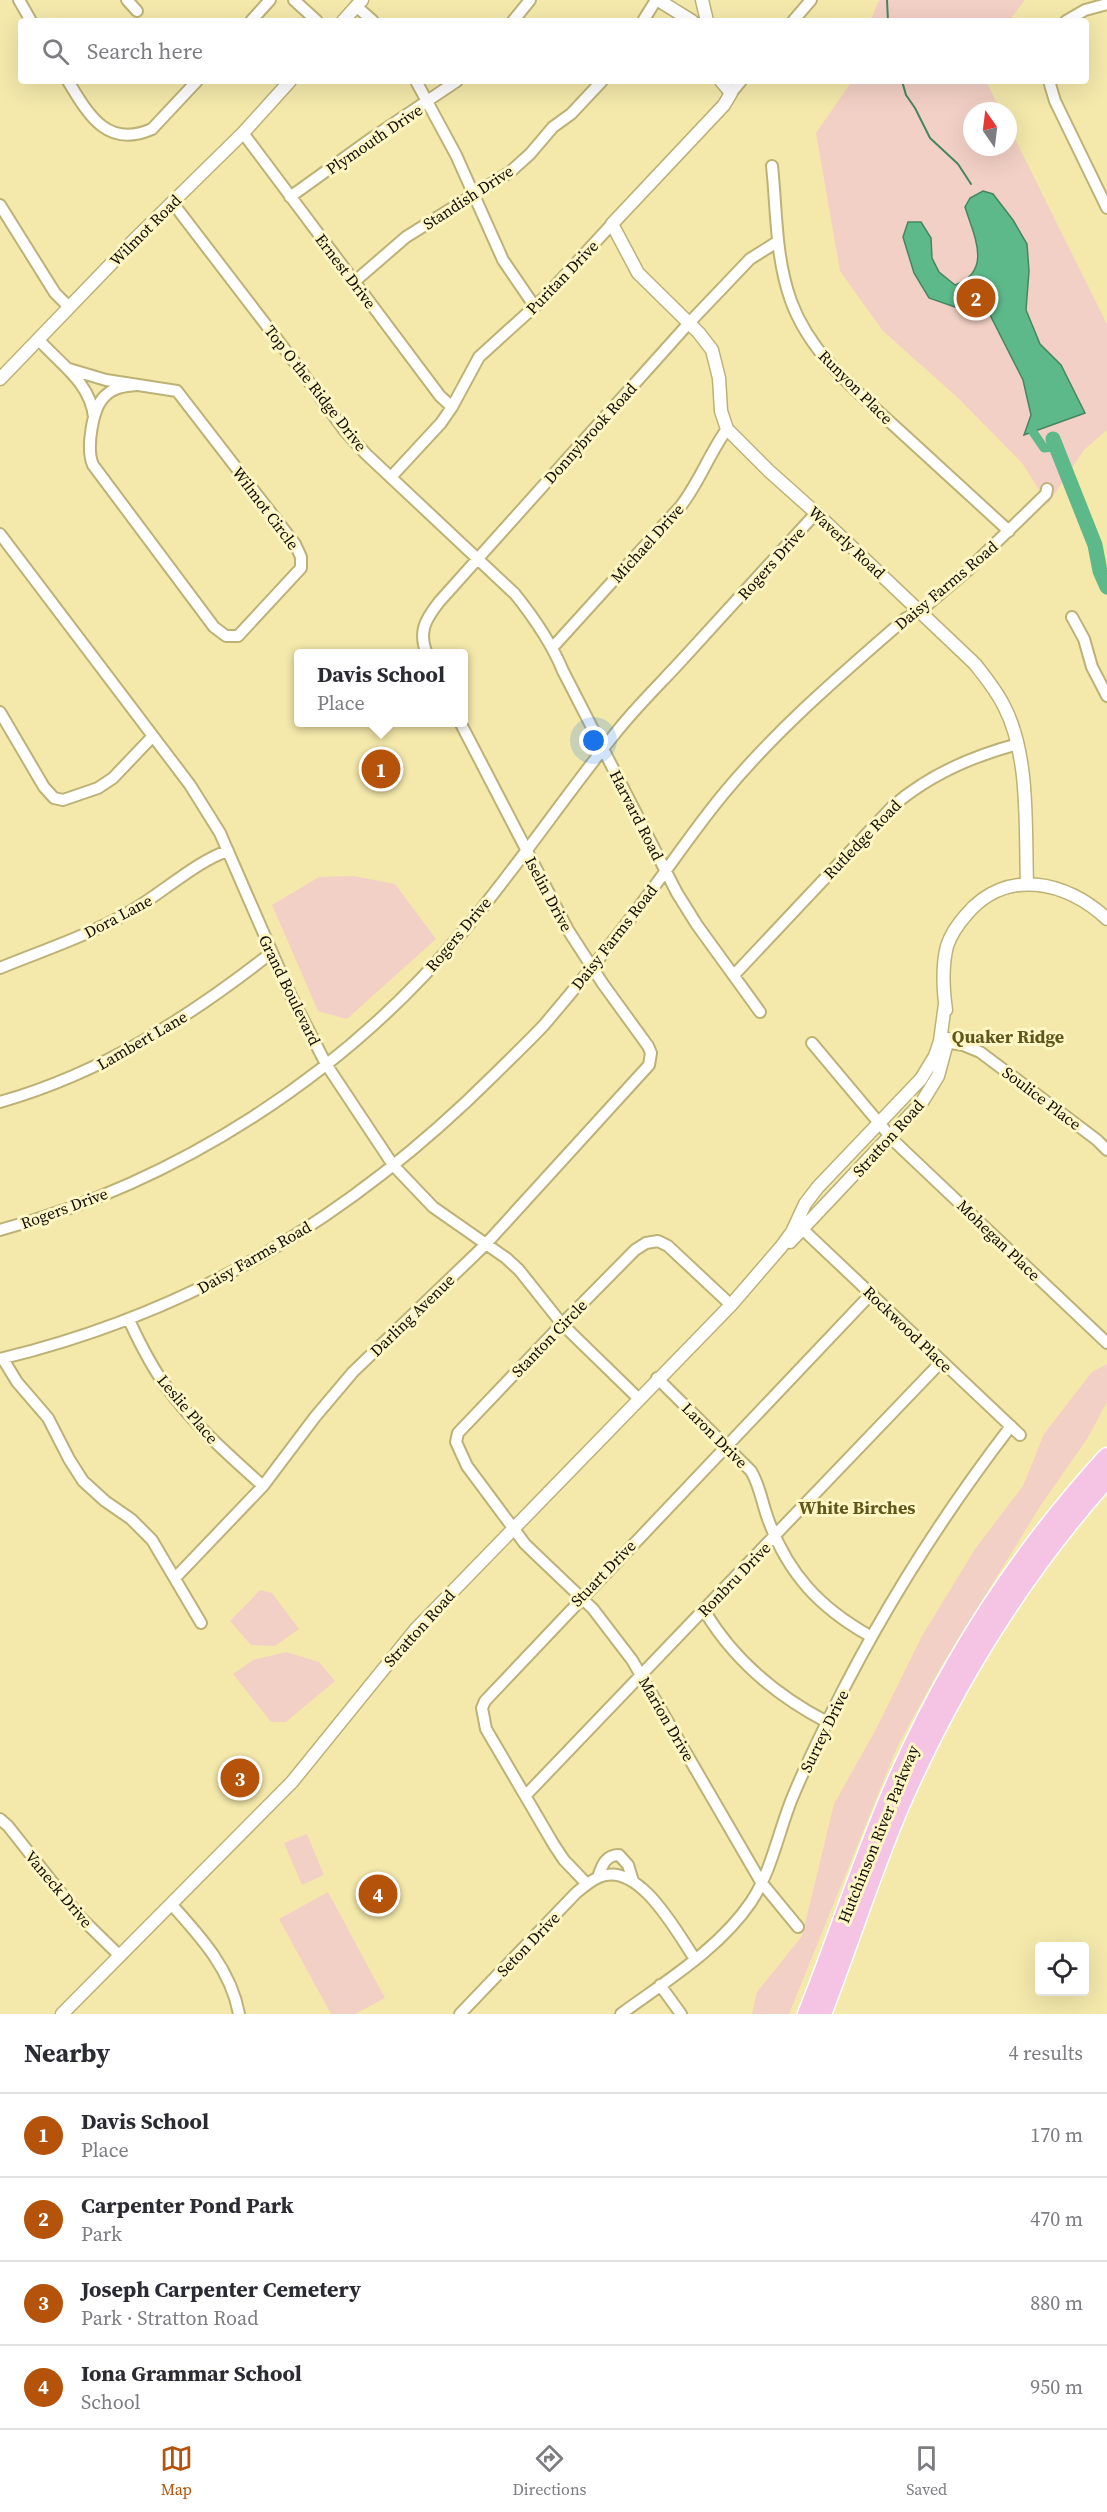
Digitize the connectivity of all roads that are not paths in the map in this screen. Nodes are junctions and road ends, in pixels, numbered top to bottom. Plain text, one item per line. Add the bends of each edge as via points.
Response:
1 (18, 0) edge
2 (127, 0) edge
3 (270, 0) edge
4 (294, 0) edge
5 (530, 0) edge
6 (657, 0) edge
7 (702, 0) edge
8 (811, 0) edge
9 (359, 3) edge
10 (1107, 4) edge
11 (137, 11) dead end
12 (29, 18) edge
13 (254, 18) edge
14 (313, 18) edge
15 (346, 18) edge
16 (371, 18) edge
17 (515, 18) edge
18 (645, 18) edge
19 (687, 18) edge
20 (706, 18) edge
21 (796, 18) edge
22 (1071, 18) edge
23 (70, 84) edge
24 (194, 84) edge
25 (287, 84) edge
26 (418, 84) edge
27 (453, 84) edge
28 (599, 84) edge
29 (724, 84) edge
30 (738, 84) edge
31 (1050, 84) edge
32 (731, 93) junction
33 (429, 101) junction
34 (243, 133) junction
35 (772, 166) dead end
36 (473, 196) junction
37 (290, 197) junction
38 (172, 202) junction
39 (0, 205) edge
40 (1107, 208) edge
41 (612, 224) junction
42 (777, 242) junction
43 (354, 282) junction
44 (69, 307) junction
45 (535, 307) junction
46 (689, 323) junction
47 (38, 339) junction
48 (69, 369) junction
49 (0, 380) edge
50 (137, 385) junction
51 (452, 407) junction
52 (94, 419) junction
53 (728, 429) junction
54 (391, 477) junction
55 (1047, 489) dead end
56 (816, 513) junction
57 (1009, 531) junction
58 (0, 534) edge
59 (477, 559) junction
60 (920, 612) junction
61 (1072, 617) dead end
62 (553, 647) junction
63 (425, 649) edge
64 (1106, 693) edge
65 (0, 712) edge
66 (462, 727) edge
67 (153, 736) junction
68 (1018, 744) junction
69 (603, 750) junction
70 (526, 850) junction
71 (228, 851) junction
72 (665, 870) junction
73 (1027, 884) junction
74 (1107, 920) edge
75 (271, 953) junction
76 (593, 967) junction
77 (0, 968) edge
78 (734, 975) junction
79 (760, 1012) dead end
80 (943, 1042) junction
81 (812, 1043) dead end
82 (651, 1057) joint
83 (326, 1064) junction
84 (0, 1102) edge
85 (879, 1122) junction
86 (892, 1137) junction
87 (1107, 1150) edge
88 (393, 1165) junction
89 (799, 1227) junction
90 (0, 1230) edge
91 (485, 1245) junction
92 (872, 1293) junction
93 (731, 1305) junction
94 (129, 1320) junction
95 (562, 1324) junction
96 (1107, 1343) edge
97 (2, 1359) edge
98 (942, 1361) junction
99 (657, 1378) junction
100 (638, 1398) junction
101 (1011, 1426) junction
102 (1020, 1435) dead end
103 (726, 1445) junction
104 (1107, 1448) edge
105 (1107, 1456) edge
106 (1087, 1478) junction
107 (1107, 1478) edge
108 (263, 1486) junction
109 (512, 1529) junction
110 (776, 1536) junction
111 (176, 1577) junction
112 (581, 1597) junction
113 (704, 1610) junction
114 (201, 1623) dead end
115 (870, 1636) junction
116 (642, 1676) junction
117 (826, 1722) junction
118 (526, 1795) junction
119 (0, 1819) edge
120 (598, 1877) junction
121 (633, 1881) junction
122 (761, 1882) junction
123 (587, 1884) junction
124 (172, 1905) junction
125 (798, 1927) dead end
126 (120, 1956) junction
127 (695, 1959) junction
128 (660, 1985) junction
129 (62, 2014) edge
130 (239, 2014) edge
131 (460, 2014) edge
132 (621, 2014) edge
133 (681, 2014) edge
134 (807, 2014) edge
135 (822, 2014) edge

1 - 12 street
2 - 11 street
3 - 13 street
4 - 14 street
5 - 17 street
6 - 18 street
6 - 19 street
7 - 20 street
8 - 21 street
9 - 15 street
9 - 16 street
10 - 22 street
23 - 24 street via 93,119 107,130 125,135 143,133 159,123
25 - 34 street, Wilmot Road
26 - 33 street
27 - 33 street, Plymouth Drive
28 - 36 street, Standish Drive via 510,172
29 - 32 street
30 - 32 street, Puritan Drive
31 - 40 street
32 - 41 street, Puritan Drive
33 - 36 street
33 - 37 street, Plymouth Drive
34 - 37 street, Ernest Drive
34 - 38 street, Wilmot Road
35 - 42 street, Runyon Place
36 - 43 street, Standish Drive via 406,237
36 - 45 street via 503,260
37 - 43 street, Ernest Drive
38 - 44 street, Wilmot Road
38 - 54 street, Top O the Ridge Drive via 344,430
39 - 44 street via 55,293
41 - 45 street, Puritan Drive
41 - 46 street, Waverly Road via 638,273
42 - 46 street, Donnybrook Road via 750,259
42 - 57 street, Runyon Place via 797,315 826,361
43 - 51 street, Ernest Drive
44 - 47 street, Wilmot Road
45 - 51 street, Puritan Drive via 478,357
46 - 53 street, Waverly Road via 707,341 715,358 721,411
46 - 59 street, Donnybrook Road
47 - 48 street, Wilmot Circle
47 - 49 street, Wilmot Road
48 - 50 street, Wilmot Circle
48 - 52 street, Wilmot Circle via 90,397
50 - 52 street, Wilmot Circle via 107,394
50 - 52 street, Wilmot Circle via 171,389 180,394 299,551 301,568 238,636 226,636 214,627 93,465 90,454
51 - 54 street, Puritan Drive
53 - 56 street, Waverly Road
53 - 62 street, Michael Drive via 693,491
54 - 59 street, Top O the Ridge Drive
55 - 57 street, Daisy Farms Road
56 - 60 street, Waverly Road
56 - 69 street, Rogers Drive
57 - 60 street, Daisy Farms Road
58 - 67 street, Grand Boulevard
59 - 62 street, Harvard Road via 515,594
59 - 63 street, Donnybrook Road via 427,617 422,630
60 - 68 street, Waverly Road via 994,687
60 - 72 street, Daisy Farms Road via 906,618 779,733 726,790
61 - 64 street
62 - 69 street, Harvard Road
65 - 67 street via 44,787 59,799 69,799 105,784
66 - 70 street, Iselin Drive
67 - 71 street, Grand Boulevard via 190,785
68 - 73 street, Waverly Road
68 - 78 street, Rutledge Road via 966,761 906,794
69 - 70 street, Rogers Drive
69 - 72 street, Harvard Road
70 - 76 street, Iselin Drive via 568,930
70 - 83 street, Rogers Drive via 461,934 412,986
71 - 75 street, Grand Boulevard
71 - 77 street, Dora Lane via 214,855 115,920
72 - 76 street, Daisy Farms Road
72 - 78 street, Harvard Road via 697,925
73 - 74 street, Stratton Road via 1044,885 1079,897
73 - 80 street, Stratton Road via 988,895 954,930 943,965
75 - 83 street, Grand Boulevard
75 - 84 street, Lambert Lane via 192,1012 130,1050 63,1082
76 - 82 street, Iselin Drive via 648,1046
76 - 88 street, Daisy Farms Road via 542,1027 449,1120
78 - 79 street, Harvard Road
80 - 85 street, Stratton Road via 921,1079
80 - 86 street, Stratton Road via 938,1076
80 - 87 street, Soulice Place via 980,1052
81 - 85 street, Mohegan Place
82 - 91 street, Darling Avenue via 636,1082
83 - 88 street, Grand Boulevard
83 - 90 street, Rogers Drive via 252,1118 167,1166 119,1189
85 - 86 street, Mohegan Place
85 - 89 street, Stratton Road via 811,1196
86 - 89 street, Stratton Road
86 - 96 street, Mohegan Place
88 - 91 street, Grand Boulevard via 433,1207
88 - 94 street, Daisy Farms Road via 267,1254 191,1294
89 - 92 street, Rockwood Place
89 - 93 street, Stratton Road
91 - 95 street, Grand Boulevard via 519,1270
91 - 108 street, Darling Avenue via 353,1372
92 - 98 street, Rockwood Place
92 - 103 street, Stuart Drive
93 - 95 street, Stanton Circle via 658,1240 635,1250
93 - 99 street, Stratton Road
94 - 97 street, Daisy Farms Road
94 - 108 street, Leslie Place via 169,1390 215,1442
95 - 100 street, Grand Boulevard
95 - 109 street, Stanton Circle via 456,1438 467,1466
97 - 111 street via 48,1418 83,1481 142,1528
98 - 101 street, Rockwood Place
98 - 110 street, Ronbru Drive
99 - 100 street, Stratton Road
99 - 103 street, Laron Drive
100 - 109 street, Stratton Road
101 - 102 street, Rockwood Place
101 - 115 street, Surrey Drive via 942,1520
103 - 110 street, Laron Drive via 755,1478
103 - 112 street, Stuart Drive
104 - 106 highway
105 - 106 highway, Hutchinson River Parkway
106 - 134 highway, Hutchinson River Parkway via 1013,1574 935,1701 896,1782
107 - 135 highway, Hutchinson River Parkway via 1017,1593 948,1706 899,1809
108 - 111 street, Darling Avenue
109 - 112 street, Marion Drive
109 - 124 street, Stratton Road via 401,1645 292,1782
110 - 113 street, Ronbru Drive
110 - 115 street, Laron Drive via 786,1560 810,1591 827,1608
111 - 114 street
112 - 116 street, Marion Drive
112 - 118 street, Stuart Drive via 494,1688 483,1708 486,1729
113 - 116 street, Ronbru Drive
113 - 117 street via 727,1643 758,1676
115 - 117 street, Surrey Drive
116 - 118 street, Ronbru Drive
116 - 122 street, Marion Drive
117 - 122 street, Surrey Drive
118 - 123 street, Stuart Drive via 564,1860
119 - 126 street, Vaneck Drive via 80,1917
120 - 121 street via 610,1875
120 - 121 street, Seton Drive via 605,1860 619,1855 628,1865
120 - 123 street, Seton Drive
121 - 127 street, Seton Drive via 653,1900
122 - 125 street, Marion Drive
122 - 127 street, Surrey Drive via 735,1921
123 - 131 street, Seton Drive
124 - 126 street, Stratton Road
124 - 130 street via 218,1962
126 - 129 street, Stratton Road
127 - 128 street, Surrey Drive
128 - 132 street, Surrey Drive
128 - 133 street

